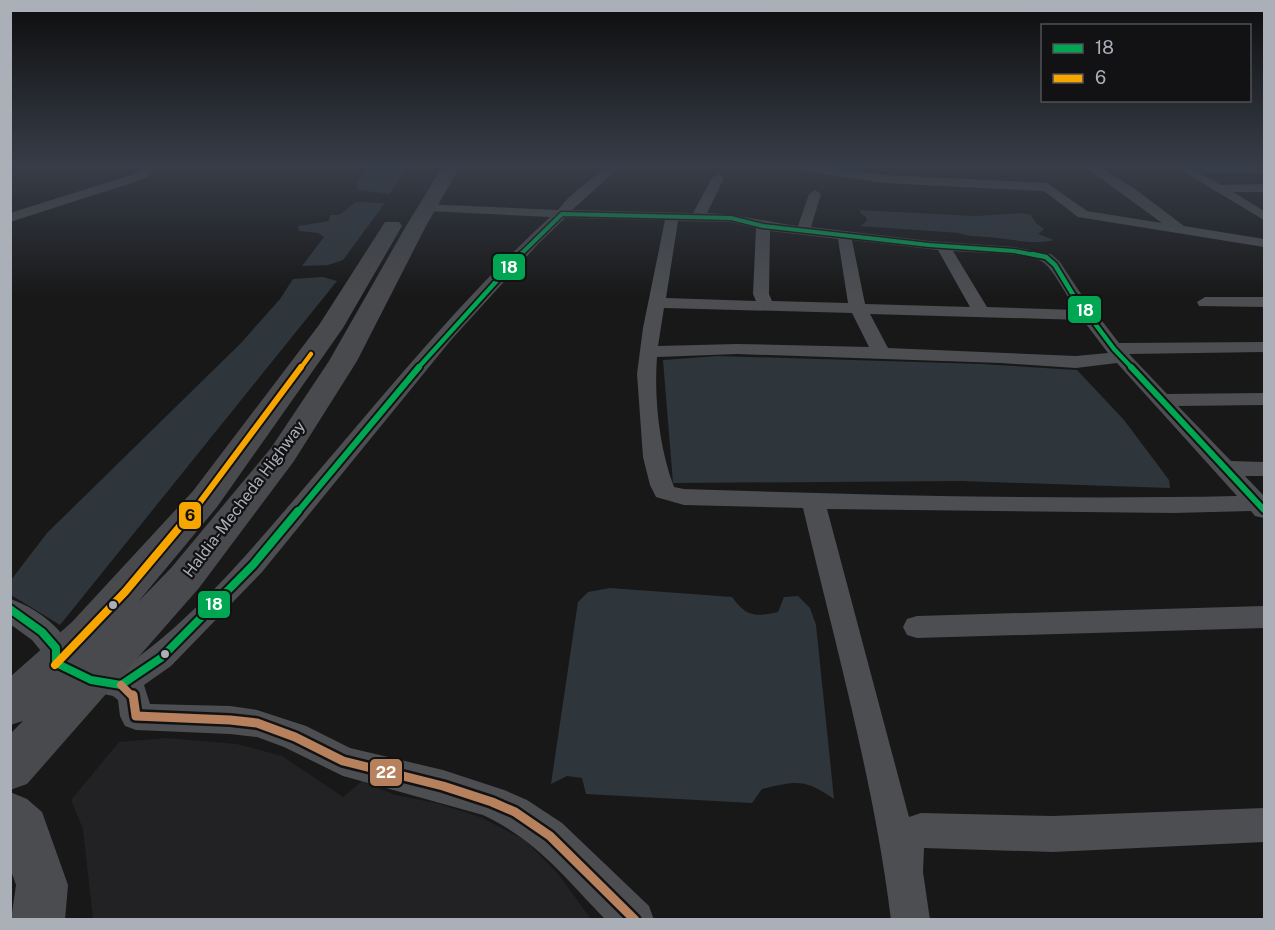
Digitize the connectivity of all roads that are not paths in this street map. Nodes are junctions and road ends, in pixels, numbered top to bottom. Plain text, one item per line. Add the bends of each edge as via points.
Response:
1 (37, 209) edge
2 (402, 209) edge
3 (427, 209) edge
4 (474, 209) edge
5 (566, 209) edge
6 (702, 209) edge
7 (810, 209) edge
8 (1077, 209) edge
9 (1154, 209) edge
10 (562, 214) junction
11 (672, 217) junction
12 (698, 217) junction
13 (10, 218) edge
14 (763, 226) junction
15 (804, 229) junction
16 (1186, 231) junction
17 (844, 234) junction
18 (1264, 243) edge
19 (943, 246) junction
20 (1205, 302) dead end
21 (1264, 302) edge
22 (657, 303) junction
23 (766, 306) junction
24 (858, 308) junction
25 (982, 312) junction
26 (1088, 315) junction
27 (1264, 348) edge
28 (649, 352) junction
29 (1118, 353) junction
30 (882, 354) junction
31 (1264, 399) edge
32 (1163, 400) junction
33 (1225, 468) junction
34 (1264, 470) edge
35 (811, 501) junction
36 (1261, 507) edge
37 (10, 609) edge
38 (1264, 617) edge
39 (917, 627) dead end
40 (56, 663) junction
41 (106, 683) junction
42 (10, 706) edge
43 (10, 768) edge
44 (10, 816) edge
45 (1264, 825) edge
46 (904, 872) junction
47 (38, 920) edge
48 (635, 920) edge
49 (911, 920) edge

1 - 13 street
2 - 40 highway via 330,328 205,499 87,634
3 - 41 highway, Haldia-Mecheda Highway via 343,362 283,454
4 - 10 street
5 - 10 street
6 - 12 street
7 - 15 street
8 - 16 street via 1083,214
9 - 16 street
10 - 11 street
10 - 41 street via 445,336 253,565 162,658
11 - 12 street
11 - 22 street via 666,269
12 - 14 street via 731,218
14 - 15 street
14 - 23 street via 761,294
15 - 17 street
16 - 18 street
17 - 19 street
17 - 24 street
19 - 25 street
19 - 26 street via 1046,257
20 - 21 street
22 - 23 street
22 - 28 street
23 - 24 street
24 - 25 street
24 - 30 street
25 - 26 street
26 - 29 street
27 - 29 street
28 - 30 street via 721,349
28 - 35 street via 646,368 650,422 658,478 664,492 725,500
29 - 30 street via 1076,362
29 - 32 street
31 - 32 street
32 - 33 street
33 - 34 street
33 - 36 street
35 - 36 street
35 - 46 street via 834,579
37 - 40 street via 42,632 56,648
38 - 39 street
40 - 41 street
40 - 42 highway
41 - 43 highway, Haldia-Mecheda Highway
41 - 48 street via 133,694 136,716 245,721 286,733 343,761 503,805 537,826 579,862
44 - 47 street via 24,829 42,885
45 - 46 street via 1053,834 921,830 906,836
46 - 49 street

